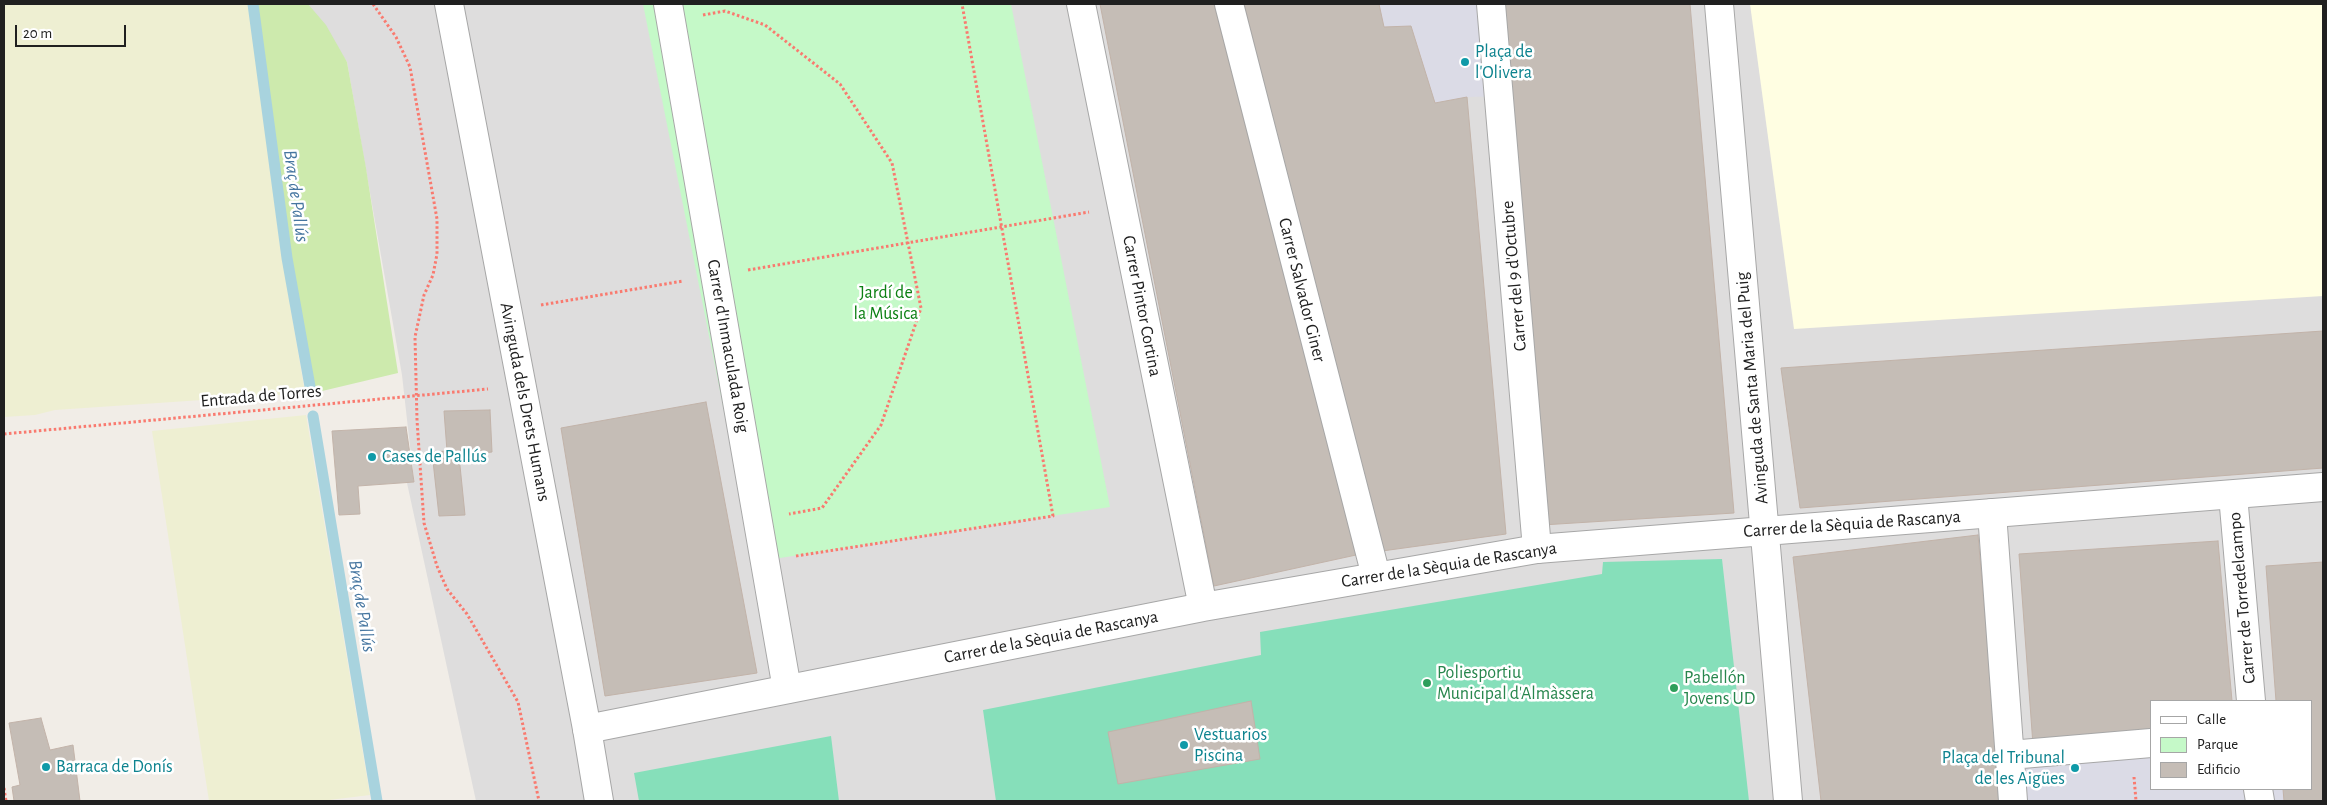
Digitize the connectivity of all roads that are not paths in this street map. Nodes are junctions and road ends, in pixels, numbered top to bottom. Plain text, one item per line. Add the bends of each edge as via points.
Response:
1 (449, 4) edge
2 (1081, 4) edge
3 (1229, 4) edge
4 (1490, 4) edge
5 (1718, 4) edge
6 (669, 12) edge
7 (2323, 487) edge
8 (2233, 494) junction
9 (1992, 513) junction
10 (1764, 530) junction
11 (1537, 549) junction
12 (1376, 576) junction
13 (1203, 607) junction
14 (787, 689) junction
15 (2251, 700) edge
16 (587, 729) junction
17 (2150, 743) edge
18 (2010, 755) junction
19 (599, 801) edge
20 (1788, 801) edge
21 (2013, 801) edge

1 - 16 street, Avinguda dels Drets Humans
2 - 13 street, Carrer Pintor Cortina
3 - 12 street, Carrer Salvador Giner
4 - 11 street, Carrer del 9 d'Octubre
5 - 10 street, Avinguda de Santa Maria del Puig
6 - 14 street, Carrer d'Inmaculada Roig
7 - 8 street, Carrer de la Sèquia de Rascanya
8 - 9 street, Carrer de la Sèquia de Rascanya
8 - 15 street, Carrer de Torredelcampo
9 - 10 street, Carrer de la Sèquia de Rascanya
9 - 18 street
10 - 11 street, Carrer de la Sèquia de Rascanya
10 - 20 street, Avinguda de Santa Maria del Puig
11 - 12 street, Carrer de la Sèquia de Rascanya
12 - 13 street, Carrer de la Sèquia de Rascanya
13 - 14 street, Carrer de la Sèquia de Rascanya
14 - 16 street, Carrer de la Sèquia de Rascanya
16 - 19 street, Avinguda dels Drets Humans
17 - 18 street
18 - 21 street

